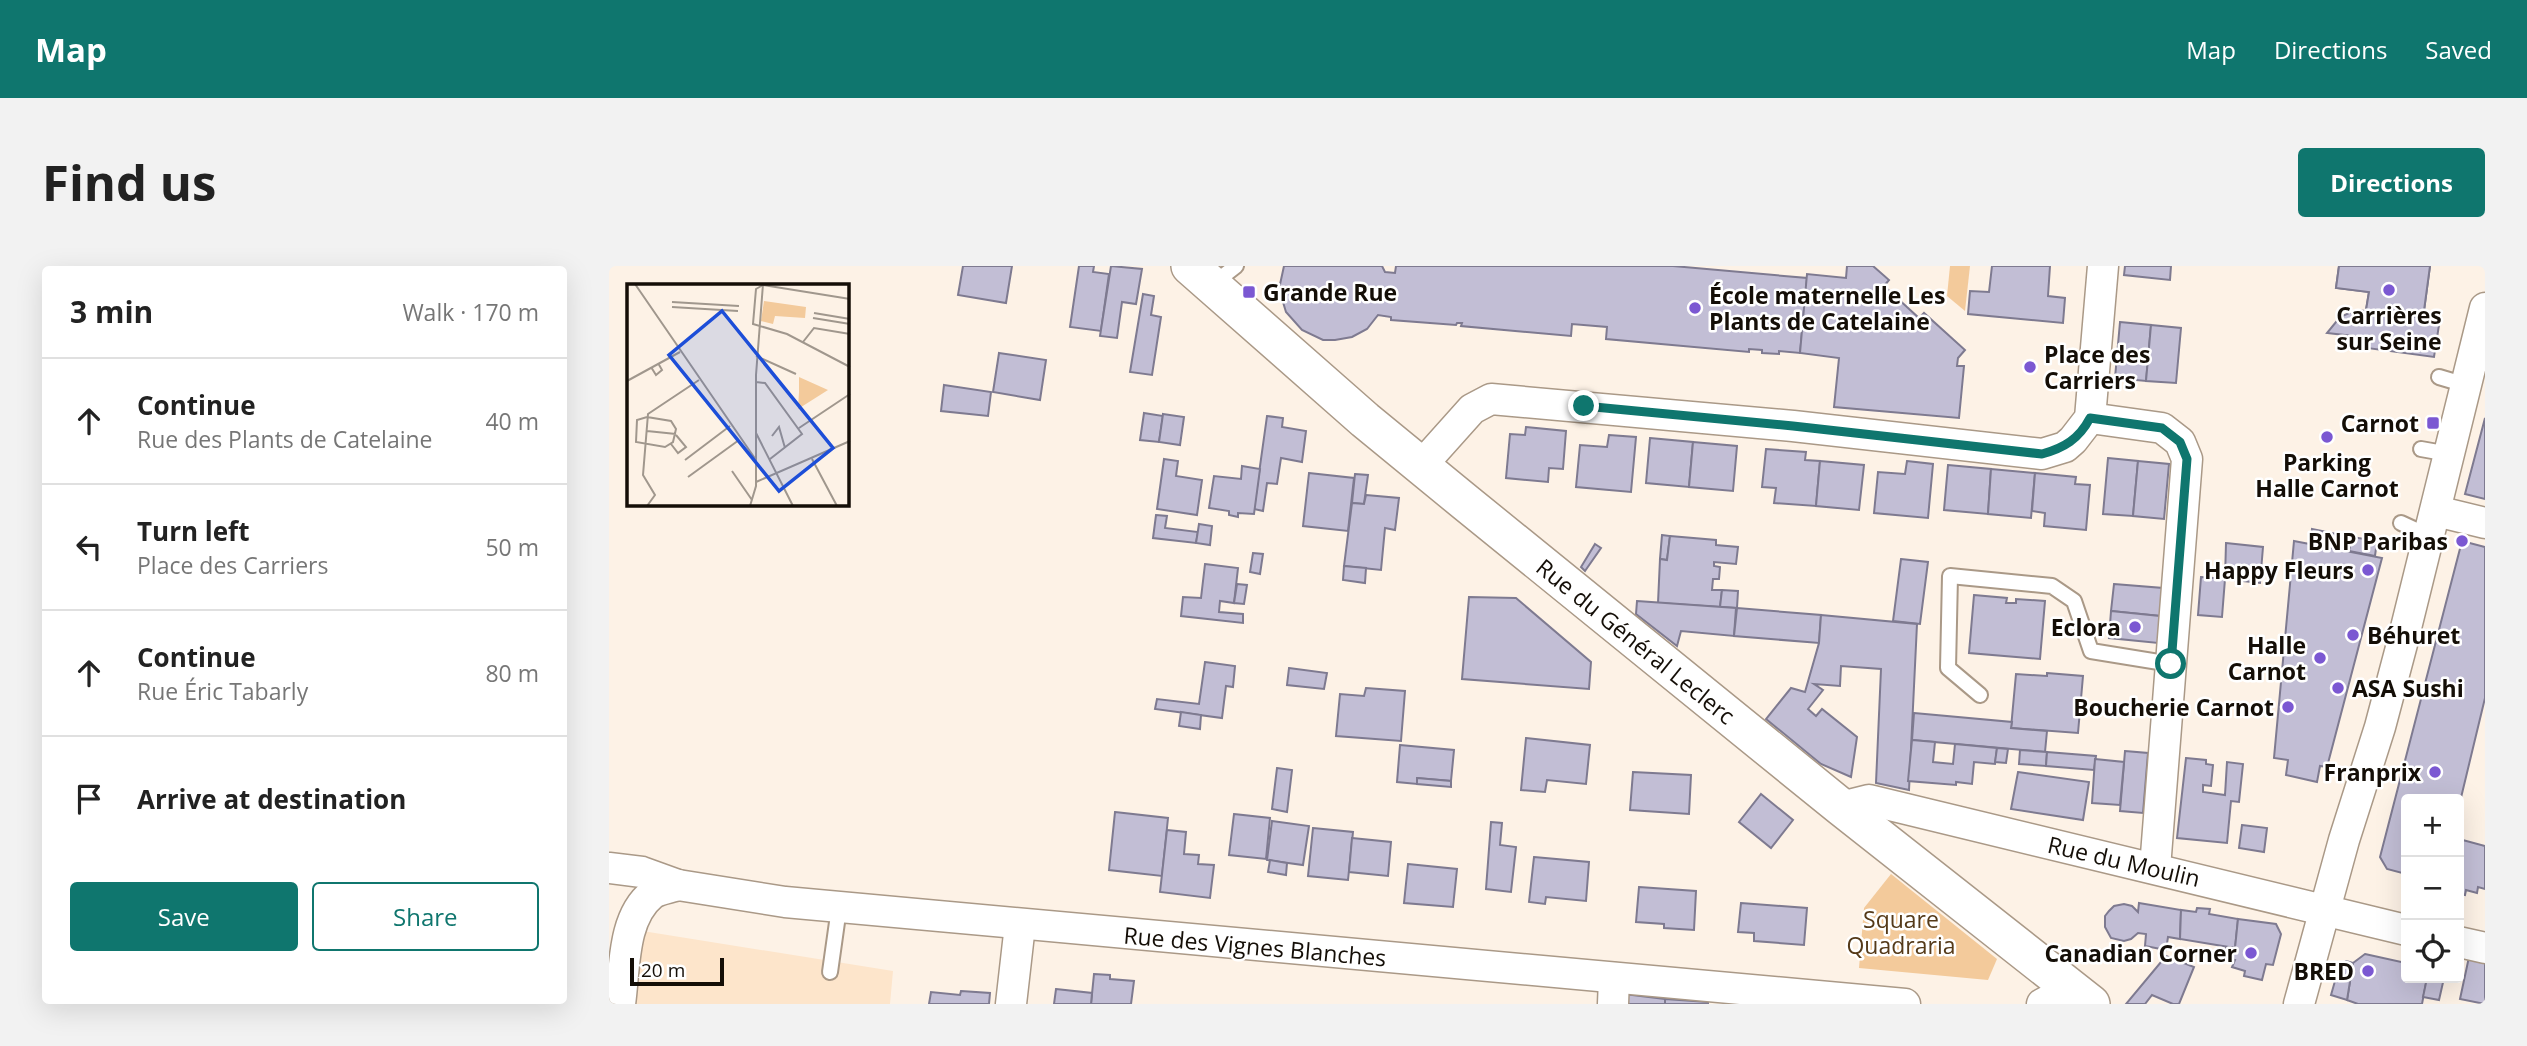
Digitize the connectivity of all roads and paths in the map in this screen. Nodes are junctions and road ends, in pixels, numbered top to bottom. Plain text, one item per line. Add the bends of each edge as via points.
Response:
1 (2103, 266) edge
2 (1213, 272) edge
3 (2485, 308) edge
4 (2090, 418) junction
5 (1421, 466) junction
6 (2401, 523) dead end
7 (2485, 523) edge
8 (2432, 524) junction
9 (2171, 664) junction
10 (1980, 695) dead end
11 (1841, 807) junction
12 (609, 868) edge
13 (2155, 868) junction
14 (678, 885) junction
15 (839, 908) junction
16 (2325, 909) junction
17 (1020, 925) junction
18 (2401, 929) edge
19 (2464, 943) edge
20 (2485, 948) edge
21 (830, 972) dead end
22 (1613, 991) edge
23 (1789, 999) edge
24 (2069, 999) edge
25 (620, 1004) edge
26 (1011, 1004) edge
27 (1905, 1004) edge
28 (2299, 1004) edge

1 - 4 street
2 - 5 street, Rue du Général Leclerc via 1364,420
3 - 8 street via 2452,381 2435,452
4 - 5 street via 2065,447 2042,454 1491,399 1472,409
4 - 9 street via 2162,428 2180,442 2187,459
5 - 11 street, Rue du Général Leclerc
6 - 8 lane
7 - 8 street
8 - 16 street via 2380,727
9 - 10 lane via 2091,652 2074,601 2052,586 1950,576 1948,668
9 - 13 street
11 - 13 street, Rue du Moulin via 1869,800
11 - 24 street, Rue du Général Leclerc
12 - 14 street, Rue des Vignes Blanches via 642,872
13 - 16 street, Rue du Moulin
14 - 15 street, Rue des Vignes Blanches
14 - 25 street via 654,891 641,905 631,929
15 - 17 street, Rue des Vignes Blanches
15 - 21 lane
16 - 18 street, Rue du Moulin
16 - 28 street
17 - 22 street, Rue des Vignes Blanches
17 - 26 street
19 - 20 street
22 - 23 street, Rue des Vignes Blanches
23 - 27 street, Rue des Vignes Blanches

